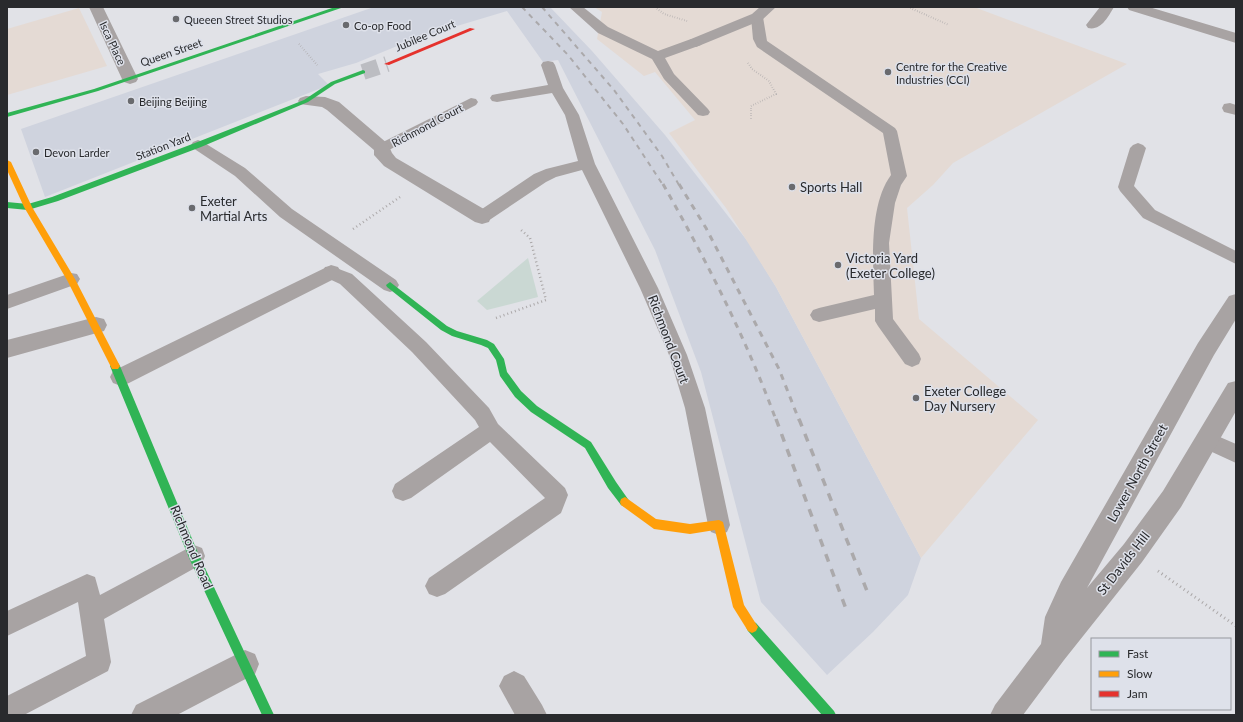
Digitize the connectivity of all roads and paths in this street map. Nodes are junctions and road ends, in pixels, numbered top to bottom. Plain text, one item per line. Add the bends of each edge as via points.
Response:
1 (96, 7) edge
2 (341, 7) edge
3 (575, 7) edge
4 (655, 7) edge
5 (769, 7) edge
6 (908, 7) edge
7 (1107, 7) edge
8 (1134, 7) edge
9 (757, 17) junction
10 (949, 25) dead end
11 (1093, 25) dead end
12 (472, 29) dead end
13 (722, 33) junction
14 (1236, 38) edge
15 (696, 42) joint
16 (657, 56) junction
17 (387, 64) tunnel mouth
18 (548, 65) dead end
19 (363, 72) tunnel mouth
20 (130, 79) junction
21 (556, 88) junction
22 (497, 98) dead end
23 (306, 101) junction
24 (471, 102) dead end
25 (703, 112) dead end
26 (7, 115) edge
27 (751, 119) dead end
28 (198, 145) junction
29 (382, 148) junction
30 (1138, 148) dead end
31 (7, 162) edge
32 (587, 164) junction
33 (422, 182) junction
34 (7, 205) edge
35 (28, 207) junction
36 (482, 218) joint
37 (520, 229) dead end
38 (332, 245) junction
39 (1236, 258) edge
40 (331, 272) joint
41 (72, 279) junction
42 (390, 285) joint
43 (883, 300) junction
44 (7, 302) edge
45 (1236, 302) edge
46 (819, 315) dead end
47 (96, 325) junction
48 (453, 333) junction
49 (7, 349) edge
50 (912, 359) dead end
51 (121, 377) junction
52 (1234, 400) edge
53 (491, 430) junction
54 (1206, 440) junction
55 (1236, 454) edge
56 (403, 491) dead end
57 (719, 525) junction
58 (1133, 553) junction
59 (194, 556) junction
60 (437, 586) dead end
61 (92, 613) junction
62 (7, 624) edge
63 (1236, 626) edge
64 (1054, 650) junction
65 (245, 664) junction
66 (514, 686) dead end
67 (7, 710) edge
68 (146, 715) edge
69 (268, 715) edge
70 (532, 715) edge
71 (830, 715) edge
72 (1005, 715) edge

1 - 20 street, Isca Place
2 - 20 street, Queen Street
3 - 16 lane via 603,30
4 - 13 path via 664,14
5 - 9 street
6 - 10 path
7 - 11 street
8 - 14 street
9 - 13 street
9 - 43 lane via 762,44 890,131 899,176 893,184 887,203 881,243
12 - 17 street, Jubilee Court
13 - 15 street
13 - 27 path via 740,45 744,58 752,69 768,81 776,94 751,106
15 - 16 lane
16 - 25 lane via 669,76
18 - 21 lane, Richmond Court
19 - 23 street via 333,83
20 - 26 street, Queen Street
21 - 22 lane
21 - 32 lane, Richmond Court via 572,115
23 - 28 street, Station Yard
23 - 29 street, Richmond Court via 325,102 333,106
24 - 29 lane, Richmond Court
28 - 35 street, Station Yard
28 - 38 lane via 240,172 286,213
29 - 33 street, Richmond Court via 383,155 390,162
30 - 39 lane via 1126,187 1149,214
31 - 35 street, Richmond Road
32 - 36 lane, Richmond Court via 540,178
32 - 57 lane, Richmond Court via 649,288 678,355 695,408
33 - 36 street, Richmond Court
33 - 38 path
34 - 35 street
35 - 41 street, Richmond Road
37 - 48 path via 530,238 546,300
38 - 42 lane
40 - 51 street
40 - 53 lane via 346,279 419,347 482,414
41 - 44 lane
41 - 47 street, Richmond Road
42 - 48 street
43 - 46 lane
43 - 50 lane via 884,322
45 - 64 street, Lower North Street via 1206,349 1071,591 1059,617
47 - 49 street
47 - 51 street, Richmond Road
48 - 57 street via 491,346 500,359 503,373 518,394 534,409 588,445 612,485 625,502 638,513 654,524 663,526 690,529
51 - 59 street, Richmond Road
52 - 54 street, St Davids Hill
53 - 56 lane
53 - 60 lane via 557,495 553,506
54 - 55 lane
54 - 58 street, St Davids Hill via 1172,499
57 - 71 street, Richmond Court via 739,607 752,627
58 - 63 path
58 - 64 street, St Davids Hill
59 - 61 lane
59 - 65 street, Richmond Road
61 - 62 lane via 87,585
61 - 67 lane via 99,662
64 - 72 street, St Davids Hill
65 - 68 street
65 - 69 street, Richmond Road
66 - 70 street

